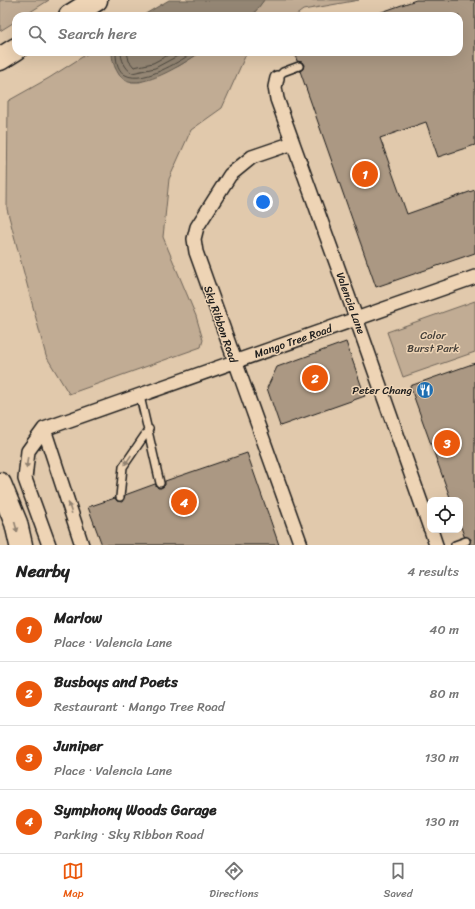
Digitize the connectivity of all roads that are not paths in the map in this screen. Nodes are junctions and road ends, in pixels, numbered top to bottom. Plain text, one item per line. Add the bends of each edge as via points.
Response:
1 (96, 0) edge
2 (76, 12) edge
3 (12, 52) edge
4 (0, 59) edge
5 (299, 66) dead end
6 (277, 78) joint
7 (293, 143) junction
8 (475, 277) edge
9 (357, 319) junction
10 (234, 361) junction
11 (140, 396) junction
12 (44, 429) junction
13 (149, 429) junction
14 (160, 482) dead end
15 (0, 484) edge
16 (120, 497) dead end
17 (427, 520) edge
18 (432, 533) edge
19 (466, 541) dead end
20 (21, 545) edge
21 (49, 545) edge
22 (82, 545) edge
23 (301, 545) edge
24 (436, 545) edge
25 (455, 545) edge

1 - 2 highway
3 - 4 highway
5 - 6 lane via 283,72
6 - 7 street, Valencia Lane via 277,99
7 - 9 street, Valencia Lane
7 - 10 street, Sky Ribbon Road via 252,157 236,169 214,200 194,239 196,252
8 - 9 street, Mango Tree Road
9 - 10 street, Mango Tree Road
9 - 17 street, Valencia Lane
10 - 11 street, Mango Tree Road
10 - 23 street, Sky Ribbon Road
11 - 12 street, Mango Tree Road
11 - 13 lane
12 -> 21 street via 28,451 25,479
22 -> 12 street
13 - 14 lane
13 -> 16 lane via 123,467
15 -> 20 highway via 16,523
18 - 24 street, Valencia Lane
19 - 25 lane

